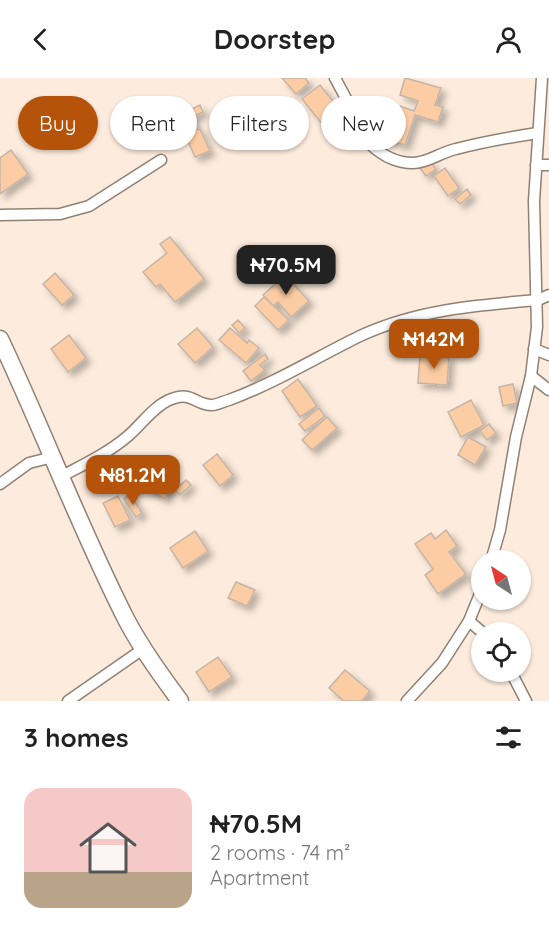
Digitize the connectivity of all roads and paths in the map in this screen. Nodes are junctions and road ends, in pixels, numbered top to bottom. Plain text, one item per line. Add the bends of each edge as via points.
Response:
1 (335, 78) edge
2 (542, 78) edge
3 (538, 133) junction
4 (161, 160) dead end
5 (536, 165) junction
6 (549, 165) edge
7 (0, 215) edge
8 (549, 295) edge
9 (538, 300) junction
10 (0, 339) edge
11 (534, 349) junction
12 (549, 355) edge
13 (531, 376) junction
14 (549, 390) edge
15 (53, 457) junction
16 (62, 476) junction
17 (0, 484) edge
18 (494, 550) edge
19 (473, 610) edge
20 (469, 621) joint
21 (143, 649) junction
22 (516, 682) edge
23 (68, 701) edge
24 (180, 701) edge
25 (407, 701) edge
26 (526, 701) edge

1 - 3 street via 371,145 395,160 426,161 456,148
2 - 3 street
3 - 5 street
4 - 7 street via 89,206 60,214
5 - 6 street
5 - 9 street
8 - 9 street
9 - 11 street
9 - 16 street via 438,311 393,323 231,399 212,405 183,396 167,401 109,451
10 - 15 main road
11 - 12 street
11 - 13 street
13 - 14 street
13 - 18 street
15 - 16 main road
15 - 17 street via 29,463
16 - 21 main road
19 - 20 street
20 - 25 street via 442,663
21 - 23 street
21 - 24 main road
22 - 26 street

